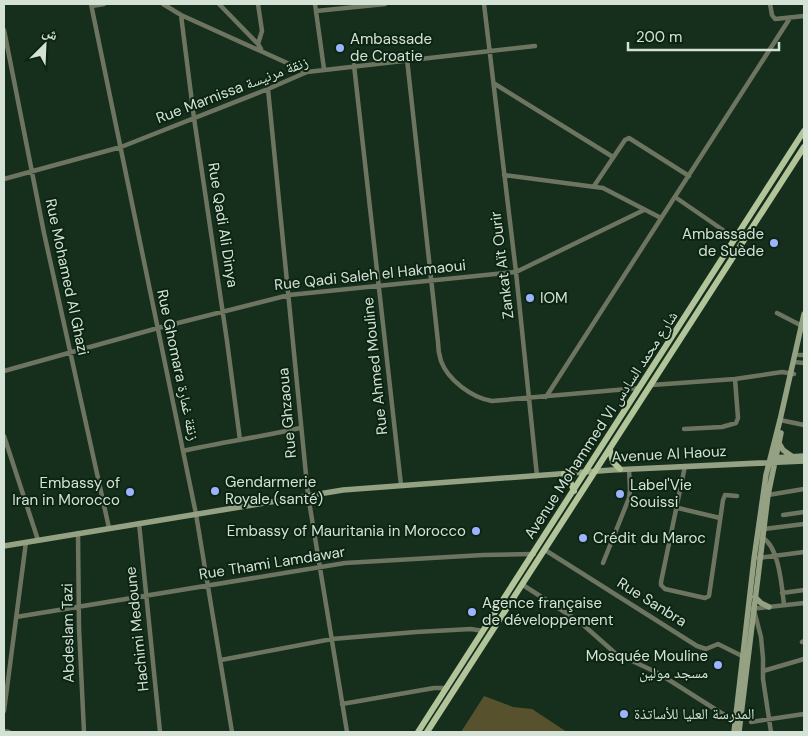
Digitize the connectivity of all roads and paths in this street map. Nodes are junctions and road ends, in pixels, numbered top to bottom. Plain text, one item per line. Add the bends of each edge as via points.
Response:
1 (104, 4) edge
2 (162, 4) edge
3 (219, 4) edge
4 (258, 4) edge
5 (315, 4) edge
6 (372, 4) edge
7 (385, 4) edge
8 (484, 4) edge
9 (770, 4) edge
10 (91, 5) edge
11 (316, 11) junction
12 (181, 14) junction
13 (804, 16) edge
14 (790, 18) junction
15 (4, 30) edge
16 (258, 44) junction
17 (535, 46) dead end
18 (261, 50) junction
19 (491, 50) junction
20 (407, 59) junction
21 (354, 66) junction
22 (324, 69) junction
23 (307, 72) junction
24 (495, 84) junction
25 (268, 89) junction
26 (194, 118) junction
27 (804, 131) edge
28 (121, 147) junction
29 (804, 147) edge
30 (613, 157) junction
31 (32, 171) junction
32 (504, 175) junction
33 (689, 176) junction
34 (4, 179) edge
35 (594, 186) junction
36 (675, 197) junction
37 (644, 210) junction
38 (661, 218) junction
39 (736, 238) junction
40 (516, 272) junction
41 (432, 281) junction
42 (379, 286) junction
43 (289, 295) junction
44 (222, 312) junction
45 (776, 313) dead end
46 (804, 314) edge
47 (803, 327) edge
48 (158, 328) junction
49 (70, 353) junction
50 (801, 355) edge
51 (795, 362) junction
52 (804, 363) edge
53 (4, 371) edge
54 (792, 374) junction
55 (735, 379) junction
56 (652, 385) junction
57 (640, 388) junction
58 (546, 397) junction
59 (530, 399) junction
60 (782, 420) junction
61 (804, 425) edge
62 (300, 428) junction
63 (684, 429) dead end
64 (4, 436) edge
65 (240, 440) junction
66 (779, 442) junction
67 (610, 450) junction
68 (183, 451) junction
69 (804, 456) edge
70 (793, 457) junction
71 (772, 461) junction
72 (804, 461) edge
73 (685, 466) junction
74 (620, 469) junction
75 (629, 469) junction
76 (596, 471) junction
77 (586, 472) junction
78 (564, 474) junction
79 (537, 476) junction
80 (401, 485) junction
81 (804, 489) edge
82 (574, 491) junction
83 (308, 495) junction
84 (768, 495) junction
85 (737, 496) dead end
86 (678, 508) junction
87 (804, 512) edge
88 (196, 514) junction
89 (783, 515) dead end
90 (720, 518) junction
91 (138, 523) junction
92 (804, 524) edge
93 (109, 528) junction
94 (764, 529) junction
95 (78, 533) junction
96 (760, 537) junction
97 (38, 540) junction
98 (26, 542) junction
99 (4, 546) edge
100 (545, 550) junction
101 (804, 552) edge
102 (534, 554) junction
103 (775, 556) junction
104 (757, 558) junction
105 (604, 562) dead end
106 (320, 568) junction
107 (208, 585) junction
108 (523, 585) junction
109 (804, 590) edge
110 (782, 593) junction
111 (146, 595) junction
112 (755, 597) junction
113 (804, 603) edge
114 (784, 605) junction
115 (79, 607) junction
116 (769, 607) junction
117 (751, 609) junction
118 (16, 617) junction
119 (483, 631) junction
120 (332, 639) junction
121 (745, 658) junction
122 (804, 658) edge
123 (221, 660) junction
124 (763, 671) junction
125 (447, 688) junction
126 (342, 704) junction
127 (4, 711) edge
128 (804, 714) edge
129 (769, 719) junction
130 (751, 722) dead end
131 (738, 723) junction
132 (4, 731) edge
133 (9, 732) edge
134 (84, 732) edge
135 (160, 732) edge
136 (232, 732) edge
137 (347, 732) edge
138 (418, 732) edge
139 (427, 732) edge
140 (734, 732) edge
141 (739, 732) edge
142 (771, 732) edge

1 - 10 street
2 - 12 street
3 - 16 street
4 - 16 street via 262,31
5 - 11 street
6 - 7 street
6 - 11 street
8 - 19 street, Zankat Aït Ourir
9 - 14 street via 774,18
10 - 28 street, Rue Ghomara زنقة غمارة
11 - 22 street
12 - 18 street
12 - 26 street, Rue Qadi Ali Dinya
13 - 14 street
14 - 33 street
15 - 31 street, Rue Mohamed Al Ghazi
16 - 18 street
17 - 19 street, Rue Marnissa زنقة مرنيسة
18 - 23 street
19 - 20 street, Rue Marnissa زنقة مرنيسة
19 - 24 street, Zankat Aït Ourir
20 - 21 street, Rue Marnissa زنقة مرنيسة
20 - 41 street
21 - 22 street, Rue Marnissa زنقة مرنيسة
21 - 42 street, Rue Ahmed Mouline
22 - 23 street, Rue Marnissa زنقة مرنيسة
23 - 25 street, Rue Marnissa زنقة مرنيسة
24 - 30 street
24 - 32 street, Zankat Aït Ourir
25 - 26 street, Rue Marnissa زنقة مرنيسة
25 - 43 street, Rue Ghzaoua
26 - 28 street, Rue Marnissa زنقة مرنيسة
26 - 44 street, Rue Qadi Ali Dinya
27 - 39 main road, Avenue Mohammed VI شارع محمد السادس
28 - 31 street, Rue Marnissa زنقة مرنيسة
28 - 48 street, Rue Ghomara زنقة غمارة
29 - 56 main road, Avenue Mohammed VI شارع محمد السادس
30 - 33 street via 625,140 632,139
30 - 35 street
31 - 34 street, Rue Marnissa زنقة مرنيسة
31 - 49 street, Rue Mohamed Al Ghazi
32 - 35 street
32 - 40 street, Zankat Aït Ourir
33 - 36 street
35 - 37 street via 615,193
36 - 38 street
36 - 39 street
37 - 38 street
37 - 40 street, Rue Qadi Saleh el Hakmaoui
38 - 58 street
39 - 57 main road, Avenue Mohammed VI شارع محمد السادس
40 - 41 street, Rue Qadi Saleh el Hakmaoui
40 - 59 street, Zankat Aït Ourir
41 - 42 street, Rue Qadi Saleh el Hakmaoui
41 - 59 street via 439,354 453,379 486,400
42 - 43 street, Rue Qadi Saleh el Hakmaoui
42 - 80 street, Rue Ahmed Mouline
43 - 44 street, Rue Qadi Saleh el Hakmaoui
43 - 62 street, Rue Ghzaoua
44 - 48 street, Rue Qadi Saleh el Hakmaoui
44 - 65 street, Rue Qadi Ali Dinya
45 - 47 street
46 - 47 main road
47 - 50 main road
47 - 51 main road
48 - 49 street, Rue Qadi Saleh el Hakmaoui
48 - 68 street, Rue Ghomara زنقة غمارة
49 - 53 street, Rue Qadi Saleh el Hakmaoui
49 - 93 street, Rue Mohamed Al Ghazi
50 - 51 main road
51 - 52 street
51 - 54 main road
54 - 55 street via 782,372
54 - 60 main road
55 - 56 street
55 - 63 street via 736,423
56 - 67 main road, Avenue Mohammed VI شارع محمد السادس
57 - 58 street
57 - 77 main road, Avenue Mohammed VI شارع محمد السادس
58 - 59 street
59 - 79 street, Zankat Aït Ourir
60 - 61 street
60 - 66 main road
60 - 71 main road
62 - 65 street
62 - 83 street, Rue Ghzaoua
64 - 97 street
65 - 68 street
66 - 70 main road via 783,450
66 - 71 main road
67 - 74 main road via 612,460
67 - 76 main road, Avenue Mohammed VI شارع محمد السادس
68 - 88 street, Rue Ghomara زنقة غمارة
69 - 70 main road, Avenue Al Haouz
70 - 71 main road, Avenue Al Haouz
71 - 72 main road, Avenue Al Haouz
71 - 73 main road, Avenue Al Haouz
71 - 84 main road
71 - 96 main road
73 - 75 main road, Avenue Al Haouz
73 - 86 street
74 - 75 main road, Avenue Al Haouz
74 - 76 main road, Avenue Al Haouz
75 - 105 street via 629,498
76 - 77 main road, Avenue Al Haouz
76 - 100 main road, Avenue Mohammed VI شارع محمد السادس
77 - 78 main road, Avenue Al Haouz
77 - 82 main road, Avenue Mohammed VI شارع محمد السادس
78 - 79 main road, Avenue Al Haouz
78 - 82 main road
79 - 80 main road, Avenue Al Haouz
80 - 83 main road, Avenue Al Haouz
81 - 84 street
82 - 102 main road, Avenue Mohammed VI شارع محمد السادس
83 - 88 main road, Avenue Al Haouz
83 - 106 street, Rue Ghzaoua
84 - 94 main road
85 - 90 street via 724,497
86 - 90 street
86 - 90 street via 661,582 665,590 709,596
87 - 89 street
88 - 91 main road, Avenue Al Haouz
88 - 107 street, Rue Ghomara زنقة غمارة
91 - 93 main road, Avenue Al Haouz
91 - 111 street, Hachimi Medoune
92 - 94 street
93 - 95 main road, Avenue Al Haouz
94 - 96 main road
95 - 97 main road, Avenue Al Haouz
95 - 115 street, Abdeslam Tazi
96 - 103 street via 768,541
96 - 104 main road
97 - 98 main road, Avenue Al Haouz
98 - 99 main road, Avenue Al Haouz
98 - 118 street
100 - 108 main road, Avenue Mohammed VI شارع محمد السادس
100 - 121 street, Rue Sanbra via 697,646 706,649 718,644
101 - 103 street
102 - 106 street, Rue Thami Lamdawar via 367,561
102 - 119 main road, Avenue Mohammed VI شارع محمد السادس
103 - 104 street
103 - 110 street
104 - 112 main road
104 - 117 main road
106 - 107 street, Rue Thami Lamdawar
106 - 120 street, Rue Ghzaoua
107 - 111 street, Rue Thami Lamdawar
107 - 123 street, Rue Ghomara زنقة غمارة
108 - 131 street via 580,622 615,653 658,673
108 - 139 main road, Avenue Mohammed VI شارع محمد السادس
109 - 110 street
110 - 114 street
111 - 115 street, Rue Thami Lamdawar
111 - 135 street, Hachimi Medoune
112 - 116 main road
112 - 117 main road
113 - 114 street
114 - 116 street
115 - 118 street, Rue Thami Lamdawar
115 - 134 street, Abdeslam Tazi
116 - 117 street
117 - 121 main road
117 - 124 street via 761,637
118 - 127 street
119 - 120 street via 471,629
119 - 125 main road, Avenue Mohammed VI شارع محمد السادس
120 - 123 street
120 - 126 street, Rue Ghzaoua
121 - 131 main road
122 - 124 street
123 - 136 street, Rue Ghomara زنقة غمارة
124 - 129 street
125 - 126 street
125 - 138 main road, Avenue Mohammed VI شارع محمد السادس
126 - 137 street, Rue Ghzaoua
128 - 129 street
129 - 130 street
129 - 142 street
131 - 140 main road
131 - 141 main road
132 - 133 street

